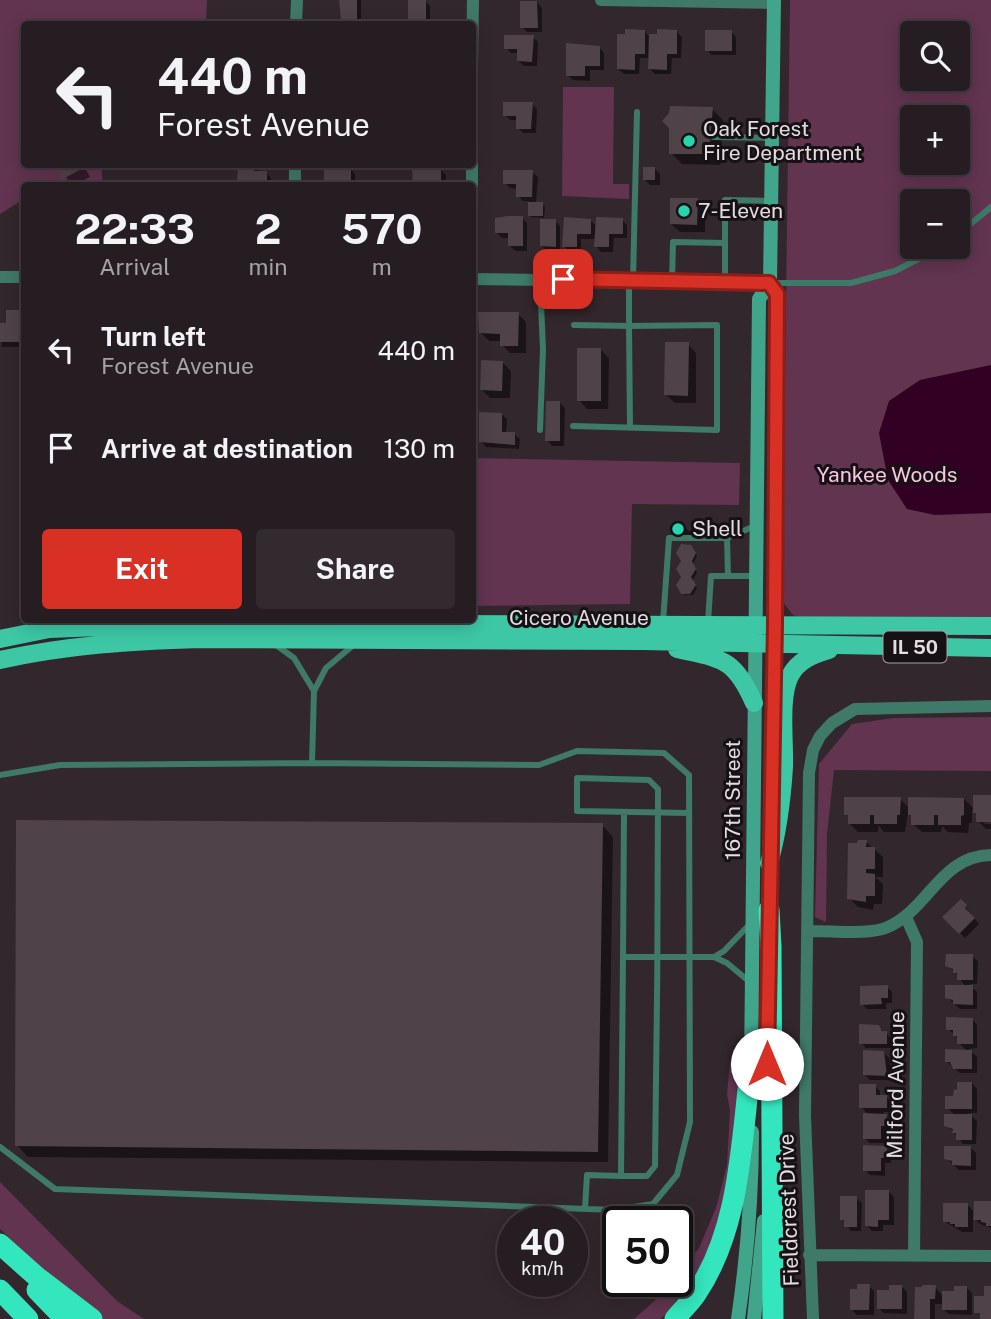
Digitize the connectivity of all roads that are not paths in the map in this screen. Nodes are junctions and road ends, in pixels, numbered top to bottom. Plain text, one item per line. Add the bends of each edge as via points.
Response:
1 (297, 0) edge
2 (473, 0) edge
3 (601, 0) edge
4 (774, 1) edge
5 (296, 21) edge
6 (473, 21) edge
7 (637, 113) dead end
8 (713, 138) dead end
9 (772, 138) junction
10 (770, 201) junction
11 (991, 207) edge
12 (970, 224) edge
13 (725, 243) junction
14 (918, 259) edge
15 (0, 277) edge
16 (21, 277) edge
17 (476, 279) edge
18 (540, 279) junction
19 (631, 280) junction
20 (672, 282) junction
21 (724, 283) junction
22 (769, 283) junction
23 (573, 325) dead end
24 (628, 326) junction
25 (573, 426) dead end
26 (630, 428) junction
27 (540, 430) dead end
28 (757, 524) junction
29 (727, 538) junction
30 (728, 576) junction
31 (757, 576) junction
32 (663, 624) junction
33 (708, 624) junction
34 (756, 624) junction
35 (775, 624) junction
36 (991, 626) edge
37 (0, 639) edge
38 (268, 640) junction
39 (359, 640) junction
40 (643, 641) junction
41 (765, 644) junction
42 (839, 646) junction
43 (991, 648) edge
44 (0, 660) edge
45 (314, 691) junction
46 (754, 703) junction
47 (991, 706) edge
48 (312, 763) junction
49 (0, 775) edge
50 (624, 812) junction
51 (658, 813) junction
52 (689, 813) junction
53 (991, 855) edge
54 (769, 863) junction
55 (761, 916) junction
56 (906, 917) junction
57 (807, 931) junction
58 (623, 957) junction
59 (658, 957) junction
60 (690, 957) junction
61 (714, 957) junction
62 (752, 985) junction
63 (751, 1064) junction
64 (0, 1147) edge
65 (621, 1176) junction
66 (506, 1206) edge
67 (585, 1206) edge
68 (588, 1209) edge
69 (0, 1244) edge
70 (0, 1251) edge
71 (809, 1255) junction
72 (914, 1256) junction
73 (991, 1256) edge
74 (0, 1290) edge
75 (28, 1319) edge
76 (65, 1319) edge
77 (92, 1319) edge
78 (674, 1319) edge
79 (738, 1319) edge
80 (754, 1319) edge
81 (774, 1319) edge
82 (813, 1319) edge

1 - 5 street
2 - 6 street
3 - 4 street
4 - 9 main road, 167th Street
7 - 19 lane
8 - 9 lane
9 - 10 main road, 167th Street
10 - 13 lane via 725,200
10 - 22 main road, 167th Street
11 - 12 lane
13 - 20 lane via 673,242
13 - 21 lane
14 - 22 lane via 851,284
15 - 16 street
17 - 18 street
18 - 19 street
18 - 27 lane
19 - 20 street
19 - 24 lane
20 - 21 street
21 - 22 street
22 - 28 main road, 167th Street via 759,299
22 - 35 main road, 167th Street via 777,294
23 - 24 lane
24 - 26 lane
24 - 26 lane via 717,325 717,430
25 - 26 lane
28 - 29 lane
28 - 31 main road, 167th Street
29 - 30 lane
29 - 32 lane via 669,538
30 - 31 lane
30 - 33 lane via 711,576
31 - 34 main road, 167th Street
32 - 33 main road, Cicero Avenue / IL 50
32 - 37 main road, Cicero Avenue / IL 50 via 149,624 49,629
33 - 34 main road, Cicero Avenue / IL 50
34 - 35 main road, Cicero Avenue / IL 50
34 - 41 main road, 167th Street
35 - 36 main road, Cicero Avenue / IL 50
35 - 41 main road, 167th Street
38 - 39 main road, Cicero Avenue / IL 50
38 - 44 main road, Cicero Avenue / IL 50 via 137,640
38 - 45 lane via 294,658
39 - 40 main road, Cicero Avenue / IL 50
39 - 45 lane via 327,668
40 - 41 main road, Cicero Avenue / IL 50
40 - 46 main road via 724,660 745,681
41 - 42 main road, Cicero Avenue / IL 50
41 - 46 main road, 167th Street
41 - 54 main road, 167th Street
42 - 43 main road, Cicero Avenue / IL 50
42 - 54 main road via 800,662 786,686 784,769 777,837
45 - 48 lane
46 - 55 main road, 167th Street
47 - 57 street, Fieldcrest Drive via 855,709 825,730 813,750 809,773
48 - 49 lane via 60,765
48 - 52 lane via 539,765 578,751 664,752 689,775
50 - 51 lane
50 - 51 lane via 577,811 577,778 649,780 658,789
50 - 58 lane
51 - 52 lane
51 - 59 lane
52 - 60 lane
53 - 56 street via 952,867
54 - 55 main road, 167th Street
55 - 61 lane
55 - 62 main road, 167th Street
55 - 80 main road, 167th Street via 768,1170
55 - 81 highway via 771,946
56 - 57 street via 884,929
56 - 72 street, Milford Avenue via 917,942
57 - 71 street, Fieldcrest Drive
58 - 59 lane
58 - 65 lane
59 - 60 lane
59 - 65 lane via 655,1166 647,1175
60 - 61 lane
60 - 68 lane via 690,1122 677,1175 653,1204
61 - 62 lane
62 - 63 main road, 167th Street
63 - 78 highway via 733,1208 696,1294
63 - 79 main road, 167th Street via 752,1170
64 - 66 lane via 55,1189
65 - 67 lane via 586,1175
69 - 77 highway
70 - 76 highway
71 - 72 street
71 - 82 street, Fieldcrest Drive
72 - 73 street
74 - 75 highway

